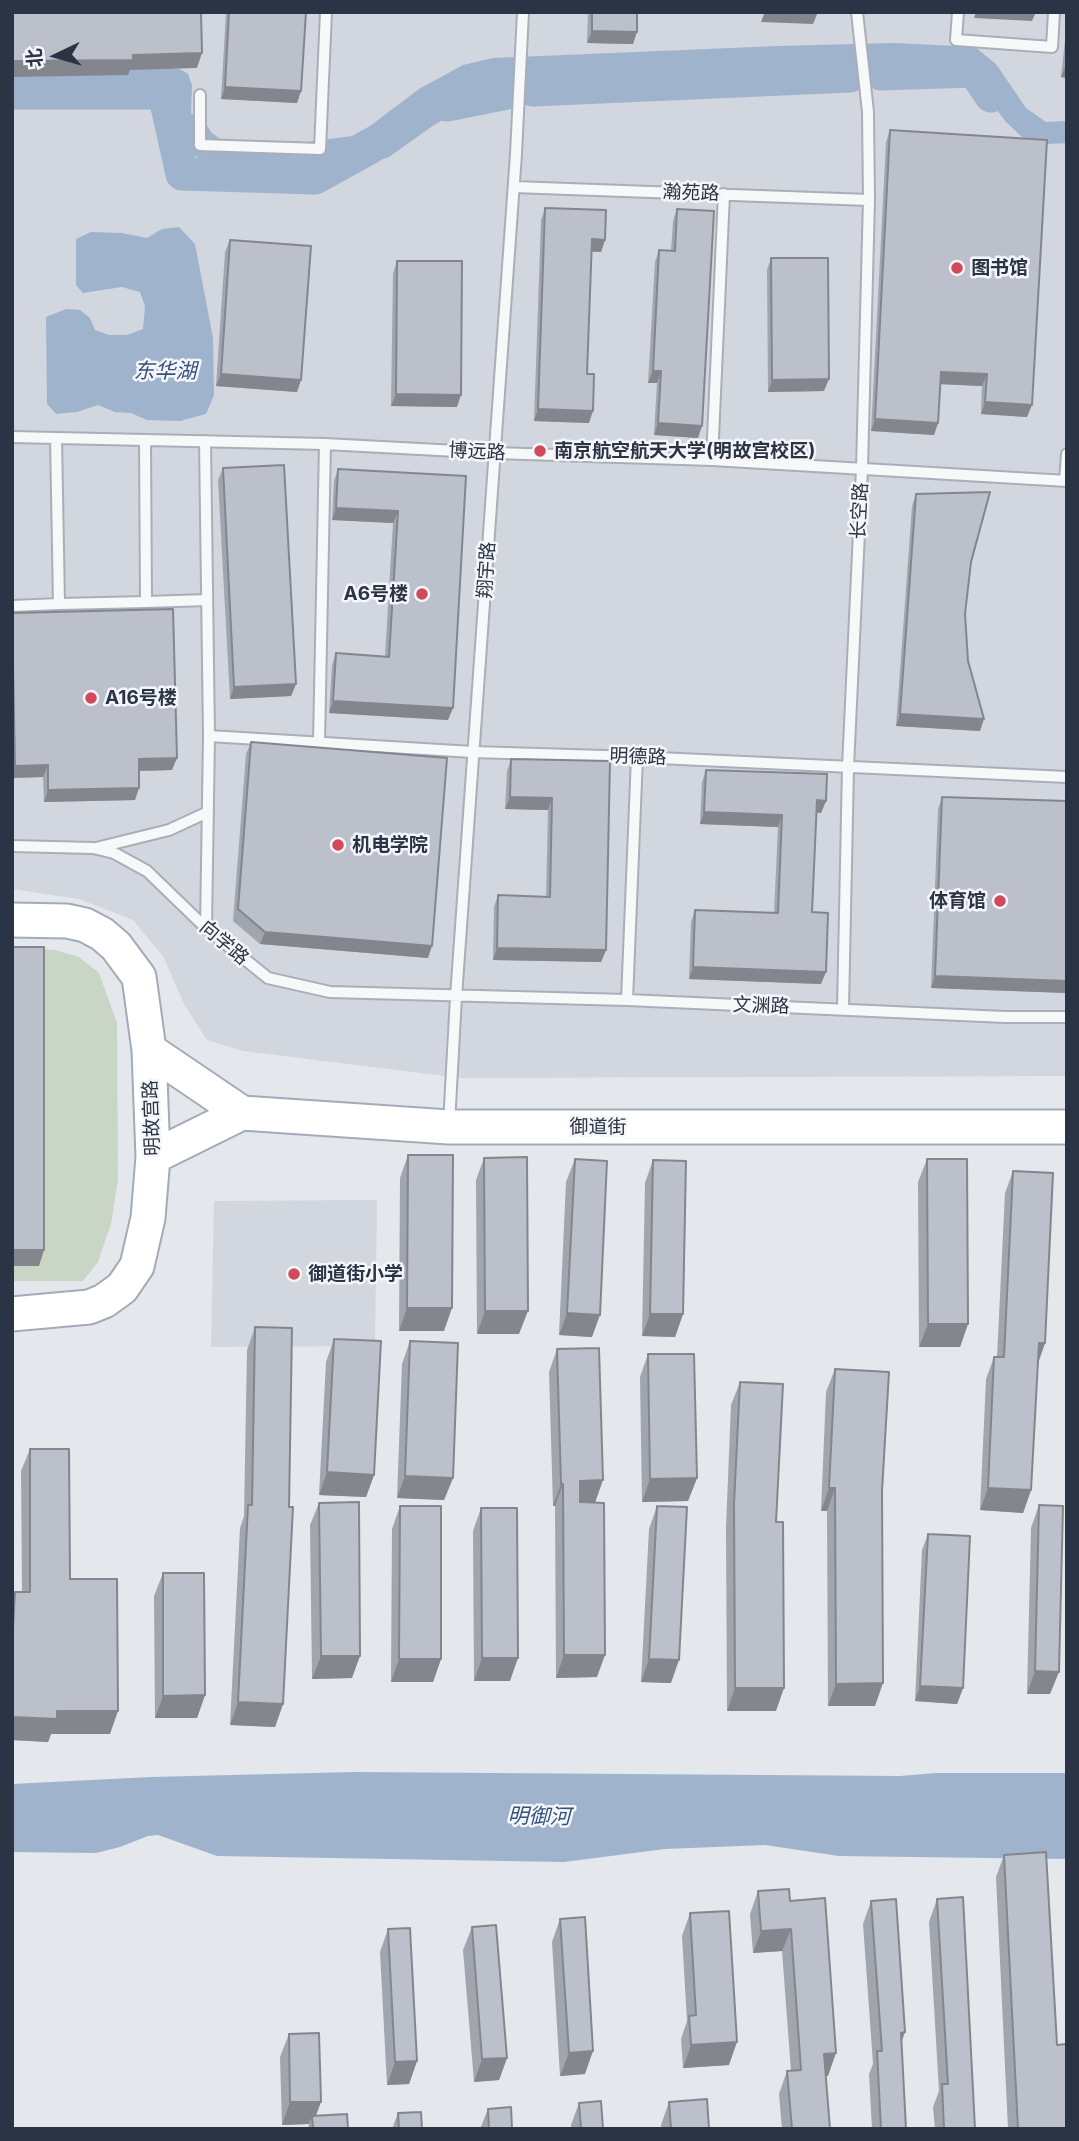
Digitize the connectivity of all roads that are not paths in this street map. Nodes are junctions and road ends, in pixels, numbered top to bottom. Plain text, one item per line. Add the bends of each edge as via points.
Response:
1 (326, 12) edge
2 (523, 12) edge
3 (857, 12) edge
4 (958, 12) edge
5 (1054, 12) edge
6 (200, 95) dead end
7 (514, 187) junction
8 (724, 194) junction
9 (869, 200) junction
10 (12, 438) edge
11 (56, 438) junction
12 (145, 441) junction
13 (205, 441) junction
14 (325, 444) junction
15 (495, 453) junction
16 (1067, 454) edge
17 (712, 460) junction
18 (862, 468) junction
19 (1066, 481) edge
20 (207, 600) junction
21 (146, 602) junction
22 (59, 604) junction
23 (12, 606) edge
24 (209, 736) junction
25 (319, 742) junction
26 (474, 752) junction
27 (637, 757) junction
28 (848, 767) junction
29 (1067, 777) edge
30 (208, 812) junction
31 (12, 846) edge
32 (93, 848) junction
33 (12, 920) edge
34 (206, 928) junction
35 (456, 997) junction
36 (627, 1000) junction
37 (843, 1009) junction
38 (1067, 1017) edge
39 (149, 1050) junction
40 (242, 1113) junction
41 (449, 1127) junction
42 (1067, 1127) edge
43 (153, 1157) junction
44 (12, 1314) edge

1 - 6 lane via 320,149 200,145
2 - 7 lane, 翔宇路
3 - 9 lane, 长空路 via 868,112
4 - 5 lane via 956,40 1052,47
7 - 8 lane, 瀚苑路
7 - 15 lane, 翔宇路
8 - 9 lane, 瀚苑路
8 - 17 lane
9 - 18 lane, 长空路
10 - 11 lane, 博远路
11 - 12 lane, 博远路
11 - 22 lane
12 - 13 lane, 博远路
12 - 21 lane
13 - 14 lane, 博远路
13 - 20 lane
14 - 15 lane, 博远路
14 - 25 lane
15 - 17 lane, 博远路
15 - 26 lane, 翔宇路
16 - 19 lane
17 - 18 lane, 博远路
18 - 19 lane, 博远路
18 - 28 lane, 长空路
20 - 21 lane
20 - 24 lane
21 - 22 lane
22 - 23 lane
24 - 25 lane, 明德路
24 - 30 lane
25 - 26 lane, 明德路
26 - 27 lane, 明德路
26 - 35 lane, 翔宇路
27 - 28 lane, 明德路
27 - 36 lane
28 - 29 lane, 明德路
28 - 37 lane, 长空路
30 - 32 lane via 169,830
30 - 34 lane
31 - 32 lane, 向学路
32 - 34 lane, 向学路 via 114,853 147,871
33 - 39 main road, 明故宫路 via 85,925 116,946 139,976
34 - 35 lane, 向学路 via 268,978 330,992
35 - 36 lane, 文渊路
35 - 41 lane, 翔宇路
36 - 37 lane, 文渊路
37 - 38 lane, 文渊路
39 - 40 main road
39 - 43 main road, 明故宫路
40 - 41 main road, 御道街
40 - 43 main road
41 - 42 main road, 御道街
43 - 44 main road, 明故宫路 via 148,1218 137,1266 122,1288 89,1307

